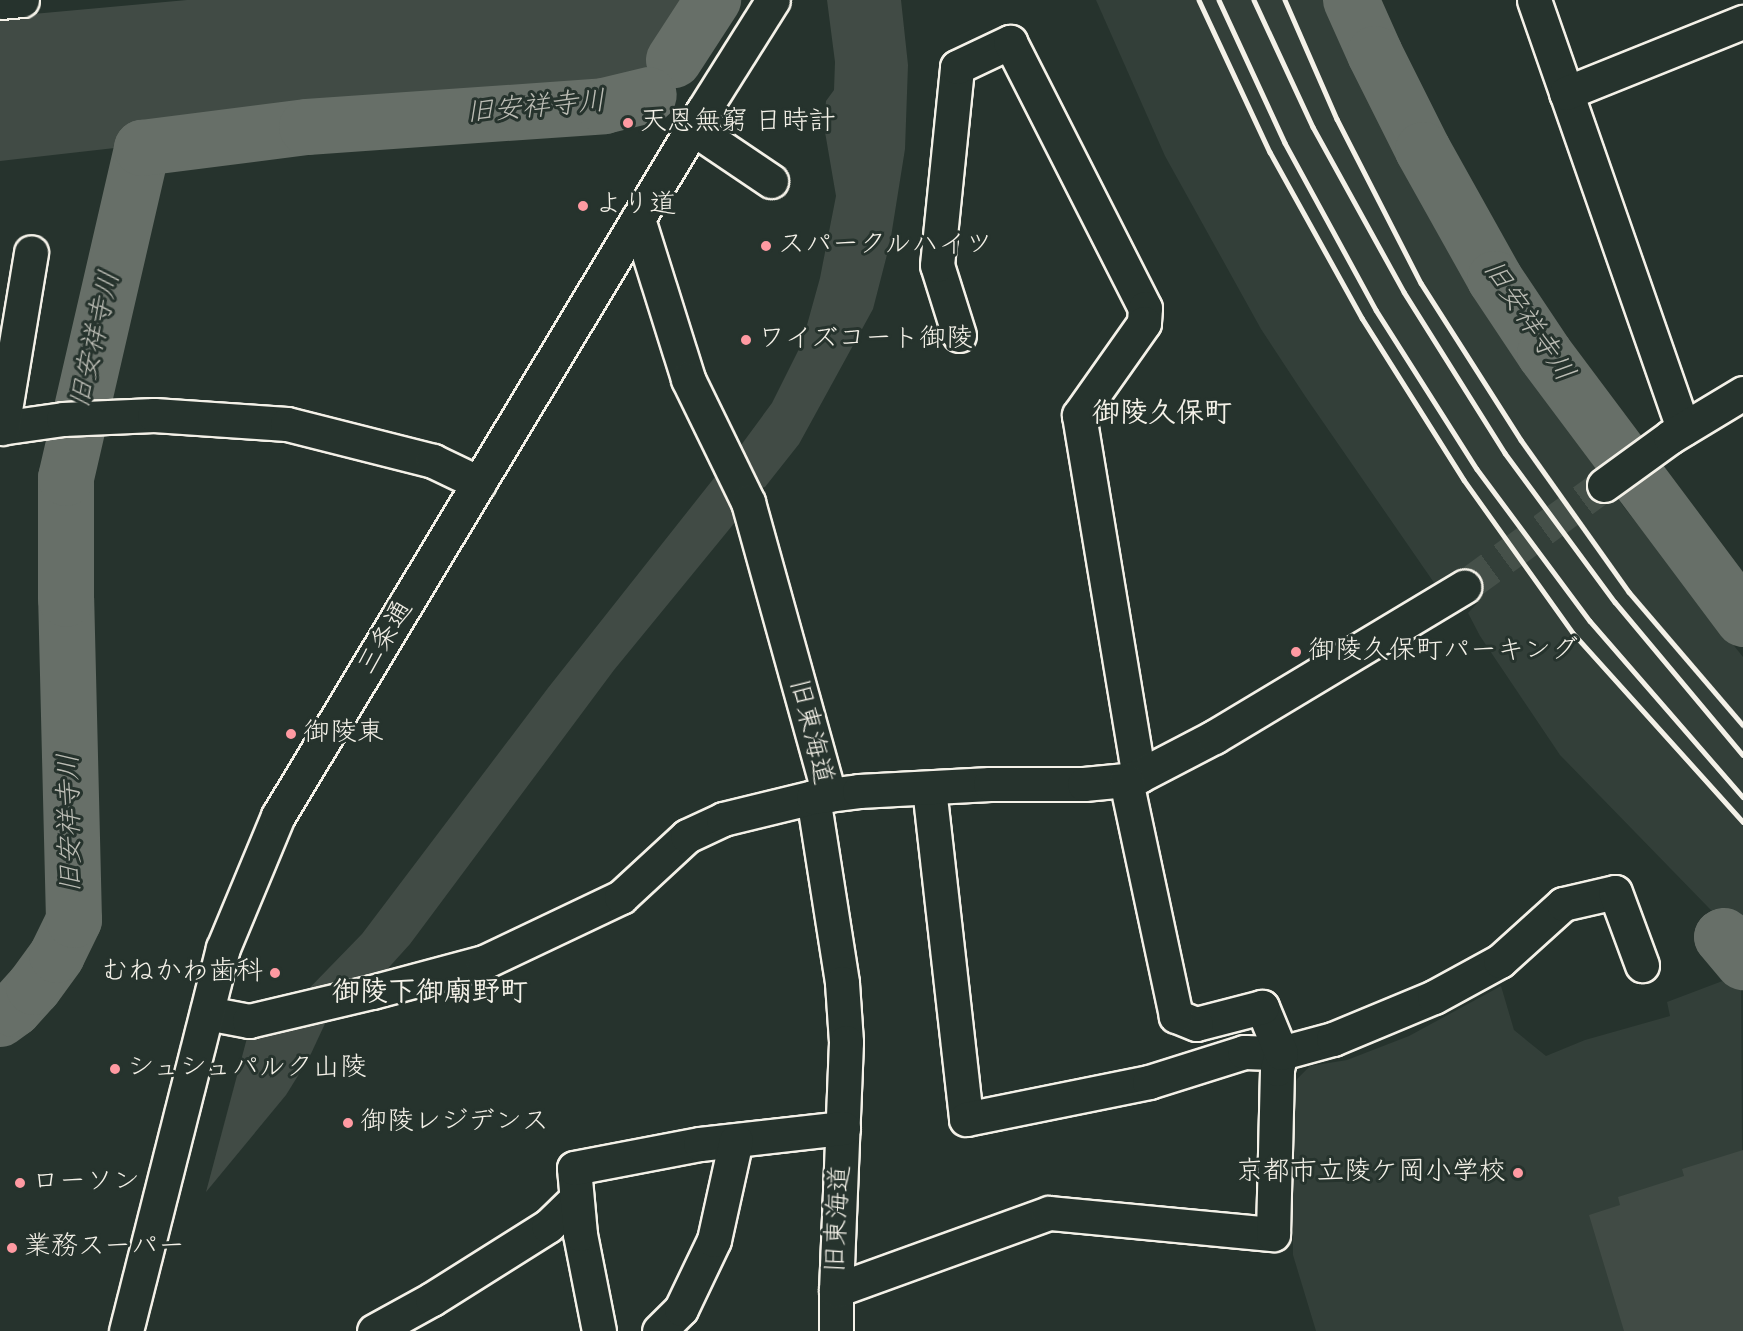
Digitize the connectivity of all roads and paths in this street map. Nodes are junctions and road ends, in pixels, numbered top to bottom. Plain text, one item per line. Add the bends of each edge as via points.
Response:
1 (22, 0) edge
2 (773, 0) edge
3 (1534, 0) edge
4 (0, 2) edge
5 (1743, 22) edge
6 (1566, 93) junction
7 (694, 129) junction
8 (771, 181) dead end
9 (638, 219) junction
10 (31, 252) dead end
11 (958, 334) dead end
12 (1743, 393) edge
13 (1, 428) edge
14 (1683, 429) junction
15 (1619, 474) tunnel mouth
16 (479, 483) junction
17 (1464, 587) tunnel mouth
18 (1132, 778) junction
19 (928, 788) junction
20 (821, 796) junction
21 (1642, 965) dead end
22 (207, 1013) junction
23 (1281, 1053) junction
24 (843, 1128) junction
25 (736, 1140) junction
26 (576, 1199) junction
27 (836, 1290) junction
28 (126, 1331) edge
29 (374, 1331) edge
30 (599, 1331) edge
31 (659, 1331) edge
32 (836, 1331) edge

1 - 4 street
2 - 7 street, 三条通
3 - 6 street
5 - 6 street
6 - 14 street
7 - 8 street
7 - 9 street, 三条通
9 - 16 street, 三条通
9 - 20 street, 旧東海道 via 688,379 748,502
10 - 13 street
11 - 18 street via 937,265 957,67 1010,42 1145,308 1144,323 1079,415
12 - 14 street
13 - 16 street via 76,418 154,415 287,424 434,460
14 - 15 street
16 - 22 street, 三条通 via 278,816 223,948
17 - 18 street via 1214,737
18 - 19 street
18 - 23 street via 1176,1016 1196,1024 1262,1007
19 - 20 street
19 - 23 street via 966,1119 1149,1082 1244,1052
20 - 22 street via 723,819 687,836 621,897 484,962 249,1021
20 - 24 street, 旧東海道 via 846,1042
21 - 23 street via 1615,892 1563,904 1500,962 1434,997 1333,1039
22 - 28 street, 三条通
23 - 27 street via 1277,1069 1274,1234 1049,1213
24 - 25 street
24 - 27 street, 旧東海道
25 - 26 street via 574,1168
25 - 31 street via 714,1240 681,1309
26 - 29 street via 548,1226
26 - 30 street
27 - 32 street, 旧東海道

